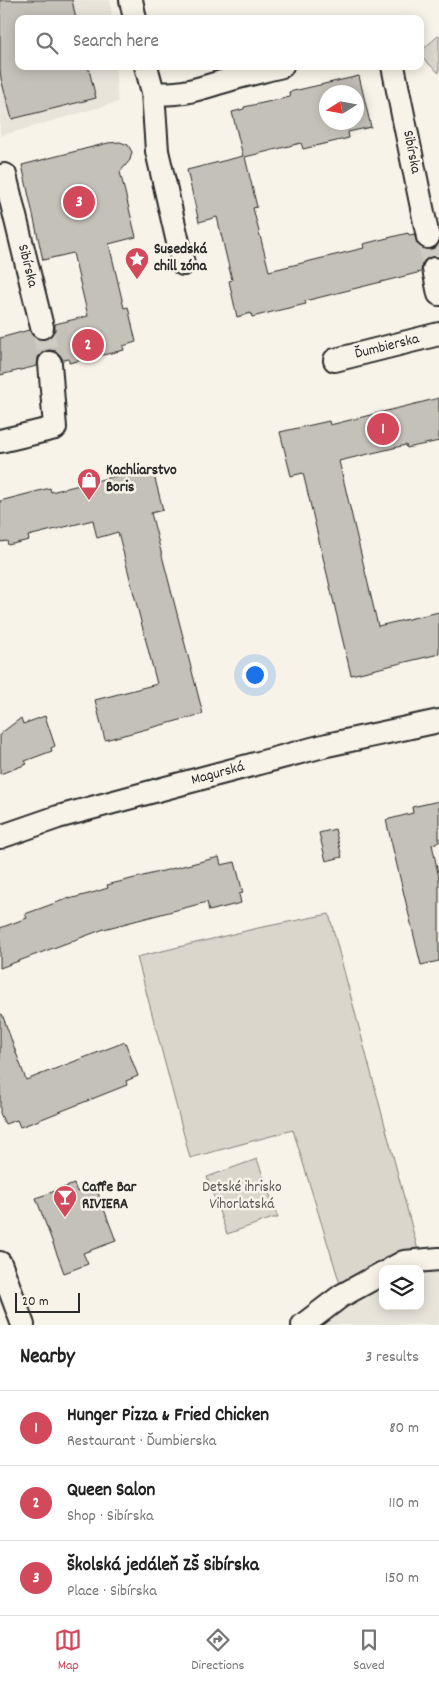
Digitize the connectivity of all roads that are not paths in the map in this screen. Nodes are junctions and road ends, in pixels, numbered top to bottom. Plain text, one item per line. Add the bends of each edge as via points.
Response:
1 (131, 0) edge
2 (134, 15) edge
3 (147, 70) edge
4 (267, 70) edge
5 (394, 70) edge
6 (153, 92) junction
7 (5, 175) dead end
8 (428, 237) tunnel mouth
9 (182, 260) dead end
10 (434, 269) dead end
11 (439, 294) edge
12 (42, 327) tunnel mouth
13 (439, 334) edge
14 (335, 360) dead end
15 (50, 363) tunnel mouth
16 (0, 441) edge
17 (439, 721) edge
18 (0, 837) edge
19 (439, 1259) edge
20 (0, 1264) edge
21 (398, 1265) edge
22 (379, 1275) edge
23 (23, 1325) edge
24 (303, 1325) edge

1 - 2 street
3 - 6 street
4 - 6 street via 193,92
5 - 8 street, Sibírska
6 - 9 street via 157,151
7 - 12 street, Sibírska
10 - 11 street
13 - 14 street, Ďumbierska
15 - 16 street via 55,428
17 - 18 street, Magurská via 327,745 220,773 58,817
19 - 21 street
20 - 23 street
22 - 24 street via 341,1296

